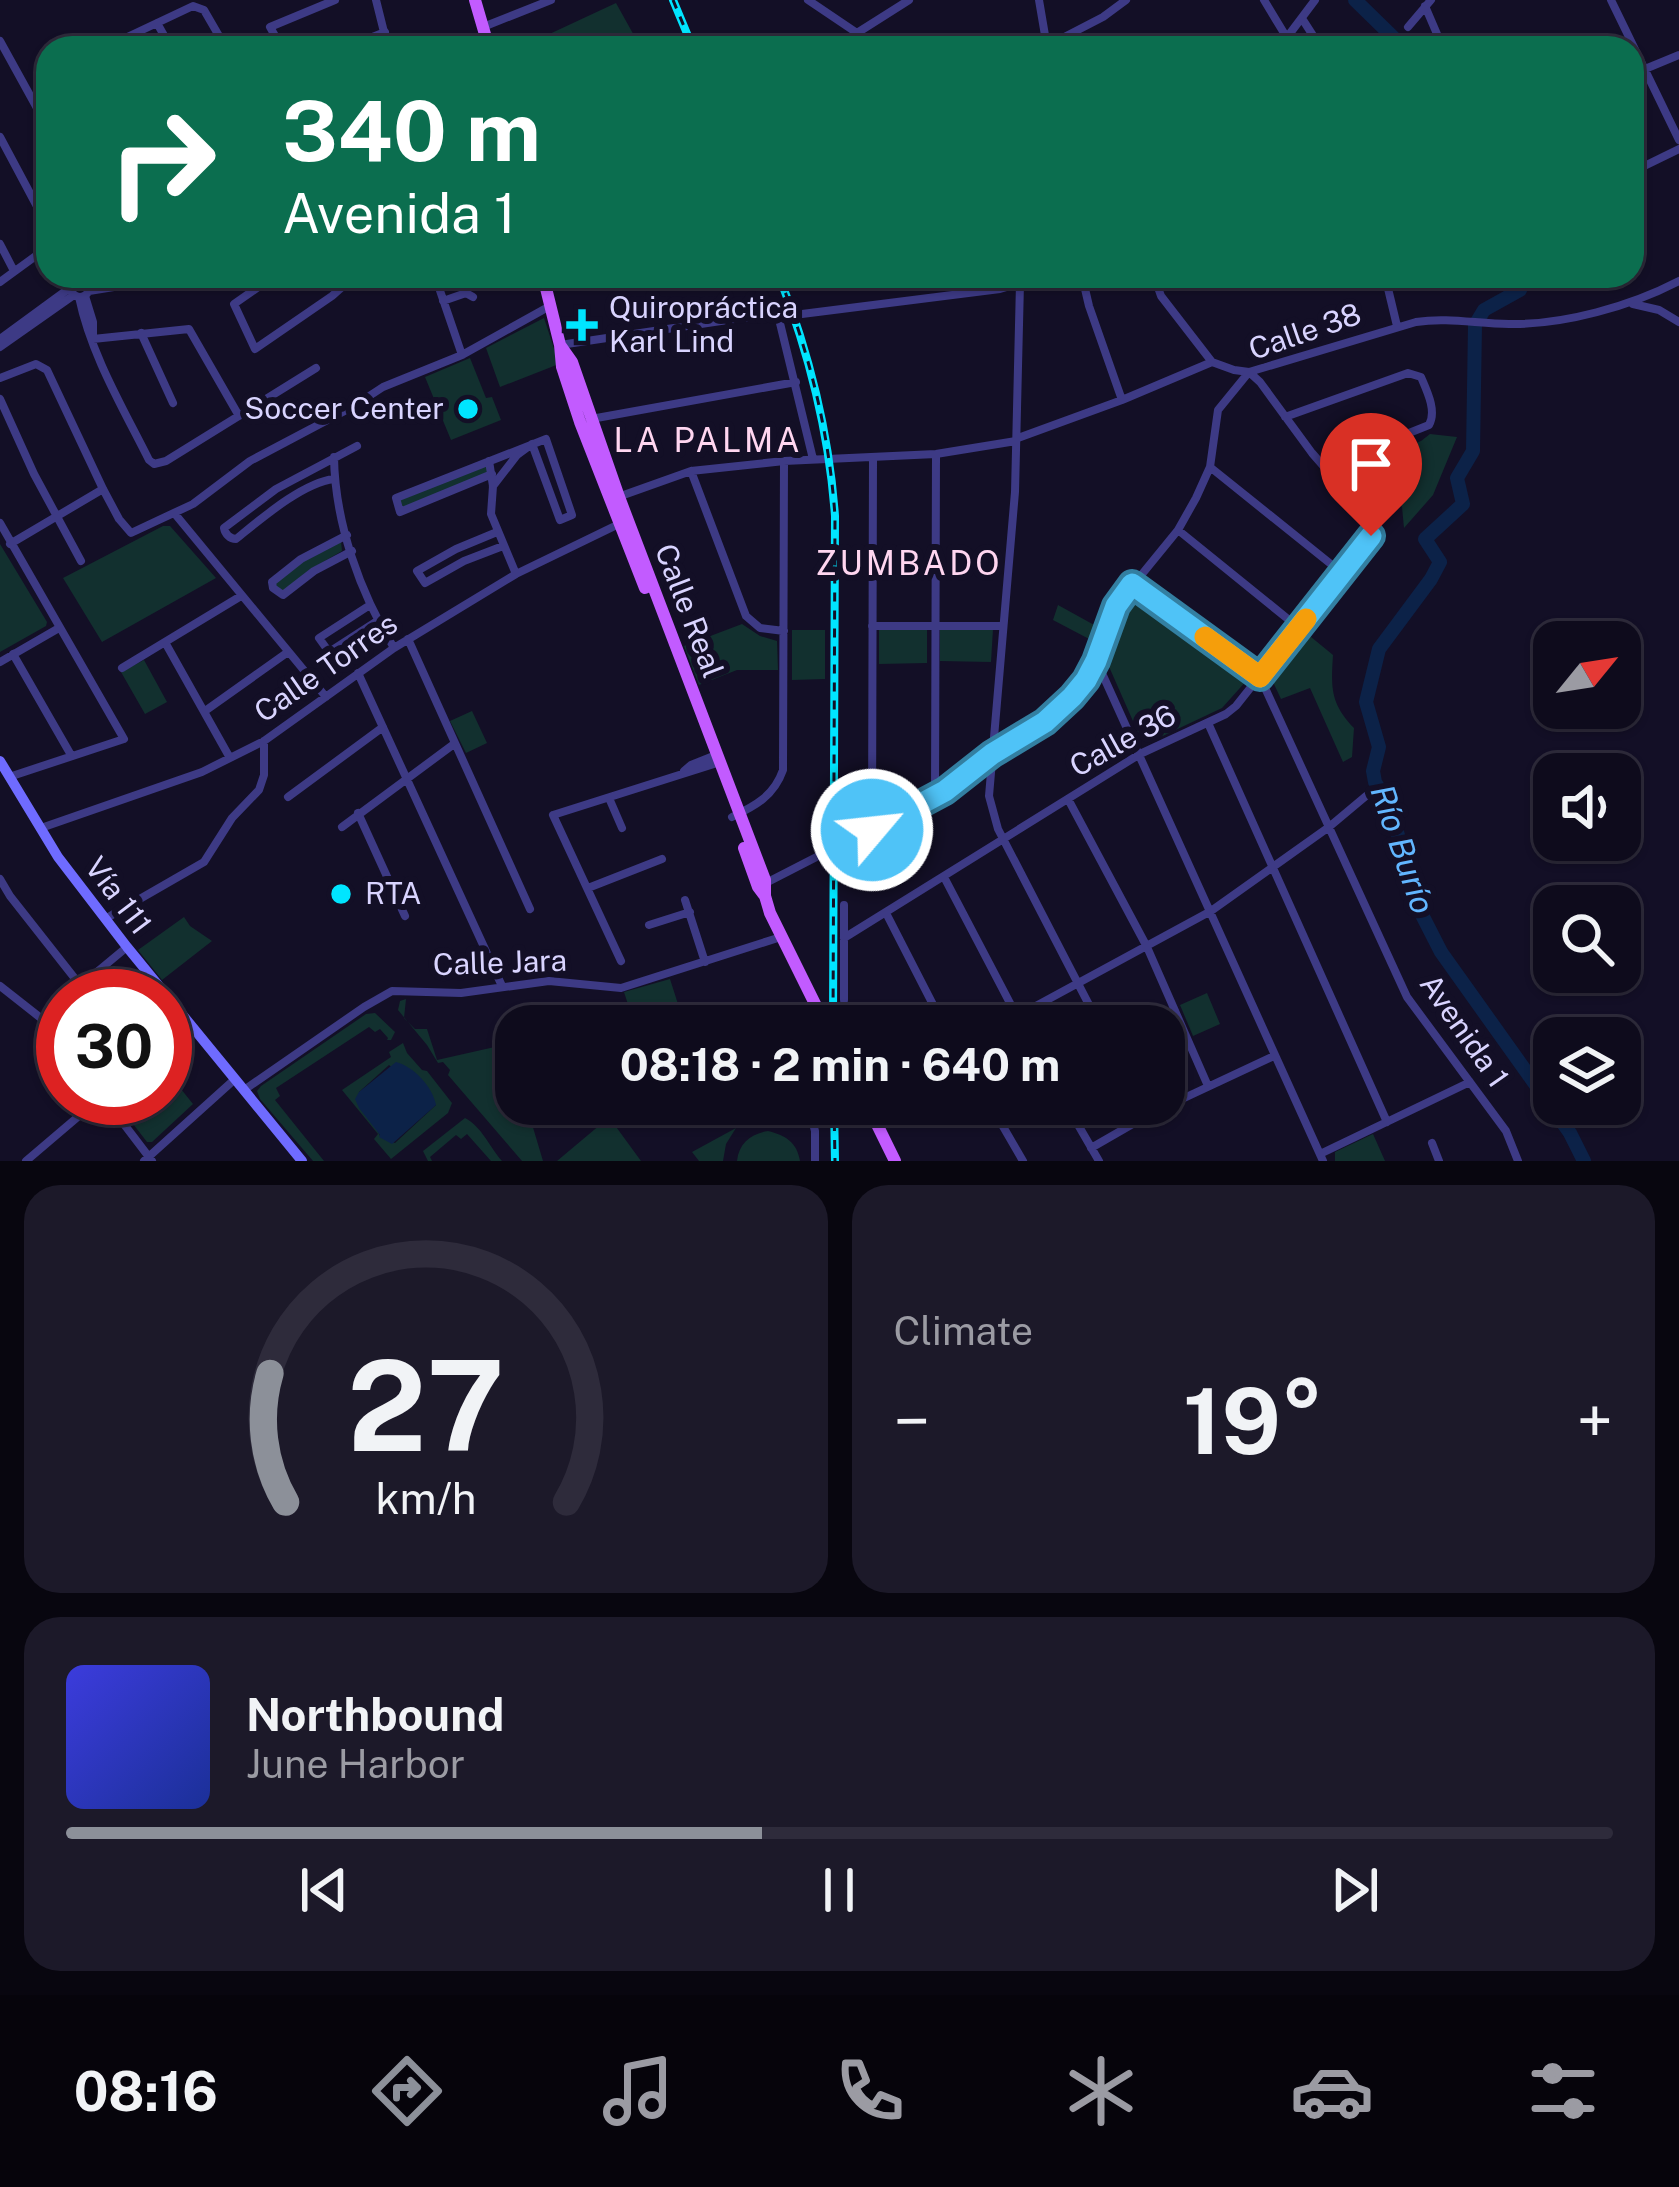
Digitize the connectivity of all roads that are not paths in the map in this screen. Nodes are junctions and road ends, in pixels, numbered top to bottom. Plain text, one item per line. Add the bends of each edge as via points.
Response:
1 (335, 0) edge
2 (376, 0) edge
3 (475, 0) edge
4 (551, 0) edge
5 (808, 0) edge
6 (909, 0) edge
7 (1040, 0) edge
8 (1126, 0) edge
9 (1264, 0) edge
10 (1315, 0) edge
11 (1611, 0) edge
12 (1428, 3) edge
13 (1303, 20) junction
14 (157, 23) junction
15 (483, 27) junction
16 (1408, 27) dead end
17 (386, 32) junction
18 (857, 33) junction
19 (134, 36) edge
20 (164, 36) edge
21 (219, 36) edge
22 (275, 36) edge
23 (376, 36) edge
24 (387, 36) edge
25 (486, 36) edge
26 (849, 36) edge
27 (860, 36) edge
28 (1045, 36) edge
29 (1068, 36) edge
30 (1286, 36) edge
31 (1289, 36) edge
32 (1313, 36) edge
33 (1439, 36) edge
34 (1629, 36) edge
35 (1, 42) edge
36 (1679, 55) edge
37 (1645, 69) joint
38 (36, 106) edge
39 (0, 137) edge
40 (1679, 144) edge
41 (1644, 165) edge
42 (36, 204) edge
43 (0, 244) edge
44 (36, 256) edge
45 (14, 272) junction
46 (1679, 281) edge
47 (0, 282) edge
48 (76, 288) edge
49 (80, 288) edge
50 (257, 288) edge
51 (338, 288) edge
52 (439, 288) edge
53 (546, 288) edge
54 (1002, 288) edge
55 (1022, 288) edge
56 (1085, 288) edge
57 (1158, 288) edge
58 (1388, 288) edge
59 (473, 297) dead end
60 (443, 301) junction
61 (1631, 304) junction
62 (550, 306) junction
63 (778, 315) junction
64 (1679, 322) edge
65 (1397, 326) junction
66 (141, 334) junction
67 (93, 339) junction
68 (3, 341) edge
69 (560, 345) junction
70 (462, 355) junction
71 (1212, 362) junction
72 (316, 368) dead end
73 (1249, 372) junction
74 (0, 378) edge
75 (796, 382) junction
76 (0, 399) edge
77 (1122, 400) junction
78 (173, 403) dead end
79 (239, 416) junction
80 (1286, 417) junction
81 (586, 421) junction
82 (1017, 439) junction
83 (532, 444) junction
84 (357, 446) dead end
85 (935, 454) junction
86 (334, 457) junction
87 (873, 458) junction
88 (813, 460) junction
89 (489, 461) junction
90 (784, 461) junction
91 (1210, 467) junction
92 (692, 470) junction
93 (492, 474) junction
94 (1331, 476) junction
95 (334, 479) junction
96 (493, 487) junction
97 (103, 489) junction
98 (615, 498) junction
99 (257, 501) junction
100 (176, 514) junction
101 (266, 515) junction
102 (56, 517) junction
103 (624, 521) junction
104 (0, 523) edge
105 (1178, 530) junction
106 (497, 532) junction
107 (347, 535) junction
108 (10, 544) junction
109 (503, 546) junction
110 (352, 551) junction
111 (81, 561) dead end
112 (1342, 573) junction
113 (516, 574) junction
114 (1132, 584) junction
115 (242, 596) junction
116 (370, 605) junction
117 (377, 621) junction
118 (872, 626) junction
119 (936, 626) junction
120 (1003, 626) junction
121 (58, 628) junction
122 (1299, 628) junction
123 (784, 632) junction
124 (408, 639) junction
125 (166, 644) junction
126 (394, 648) junction
127 (288, 652) junction
128 (13, 654) junction
129 (1096, 661) junction
130 (0, 662) edge
131 (122, 668) dead end
132 (358, 673) junction
133 (1260, 677) junction
134 (326, 697) junction
135 (205, 711) junction
136 (1208, 723) junction
137 (383, 728) junction
138 (264, 740) junction
139 (454, 743) junction
140 (992, 754) junction
141 (1140, 754) junction
142 (71, 755) junction
143 (230, 758) junction
144 (713, 760) junction
145 (0, 761) edge
146 (9, 777) junction
147 (406, 777) junction
148 (1366, 796) dead end
149 (288, 797) dead end
150 (934, 797) junction
151 (609, 798) junction
152 (1068, 799) junction
153 (358, 813) junction
154 (735, 816) junction
155 (1329, 826) junction
156 (342, 827) dead end
157 (39, 828) junction
158 (622, 828) dead end
159 (872, 830) junction
160 (1003, 839) junction
161 (662, 859) dead end
162 (1273, 868) junction
163 (944, 877) junction
164 (0, 880) edge
165 (588, 888) junction
166 (763, 889) junction
167 (686, 900) dead end
168 (844, 905) dead end
169 (530, 909) dead end
170 (1211, 911) junction
171 (689, 912) junction
172 (886, 913) junction
173 (405, 916) dead end
174 (105, 920) junction
175 (649, 925) dead end
176 (781, 937) junction
177 (844, 938) junction
178 (1147, 946) junction
179 (127, 947) junction
180 (621, 961) dead end
181 (705, 962) junction
182 (68, 969) edge
183 (100, 969) edge
184 (1076, 983) junction
185 (0, 986) edge
186 (502, 986) junction
187 (844, 1000) dead end
188 (815, 1005) edge
189 (933, 1005) edge
190 (1012, 1005) edge
191 (1044, 1005) edge
192 (1088, 1005) edge
193 (36, 1014) edge
194 (1274, 1056) junction
195 (1470, 1082) junction
196 (239, 1085) junction
197 (1208, 1086) junction
198 (1185, 1095) edge
199 (1387, 1122) junction
200 (69, 1125) edge
201 (122, 1125) edge
202 (813, 1125) edge
203 (877, 1125) edge
204 (1002, 1125) edge
205 (1078, 1125) edge
206 (1124, 1125) edge
207 (1432, 1143) dead end
208 (1091, 1148) junction
209 (1322, 1158) edge
210 (148, 1159) edge
211 (26, 1161) edge
212 (302, 1161) edge
213 (815, 1161) edge
214 (895, 1161) edge
215 (1023, 1161) edge
216 (1099, 1161) edge
217 (1439, 1161) edge
218 (1519, 1161) edge

1 - 22 street via 270,27
2 - 17 street
3 - 15 main road
4 - 15 street
5 - 18 street
6 - 18 street
7 - 28 street
8 - 29 street
9 - 30 street
10 - 13 street
11 - 34 street
12 - 16 street
12 - 33 street
13 - 31 street
13 - 32 street
14 - 19 street
14 - 20 street
14 - 21 street via 193,6
15 - 25 main road
17 - 23 street
17 - 24 street
18 - 26 street
18 - 27 street
35 - 38 street
36 - 37 street
37 - 40 street
39 - 42 street
40 - 41 street
43 - 45 street
44 - 45 street
45 - 47 street
46 - 61 street, Calle 38
48 - 68 street
49 - 67 street
50 - 51 street via 234,304 255,349
52 - 60 street
53 - 62 main road, Calle Real
54 - 63 street
55 - 82 street
56 - 77 street
57 - 71 street
58 - 65 street
59 - 60 street
60 - 70 street
61 - 64 street
61 - 65 street, Calle 38 via 1531,324
62 - 69 main road, Calle Real
62 - 70 street
63 - 69 street
63 - 75 street
65 - 73 street, Calle 38
66 - 67 street
66 - 78 street
66 - 79 street via 189,329
67 - 79 street via 154,464
69 - 81 main road, Calle Real
70 - 100 street via 383,387 250,461
71 - 73 street
71 - 77 street
72 - 79 street
73 - 80 street
73 - 91 street, Calle 38 via 1218,410
74 - 97 street via 40,365
75 - 81 street
75 - 88 street
76 - 102 street
77 - 82 street
80 - 94 street
80 - 94 street via 1421,377 1432,421
81 - 98 main road, Calle Real
82 - 85 street
82 - 120 street
83 - 83 street via 560,520 572,515 546,439
83 - 89 street
83 - 96 street
84 - 86 street
85 - 87 street
85 - 119 street
86 - 95 street
86 - 99 street
87 - 88 street
87 - 118 street
88 - 90 street
89 - 93 street
89 - 93 street via 396,498 400,512
90 - 92 street
90 - 123 street
91 - 105 street, Calle 38
91 - 112 street
92 - 98 street
92 - 123 street via 746,616
93 - 96 street
94 - 112 street, Calle 36 via 1372,529
95 - 101 street
95 - 107 street
96 - 106 street
97 - 100 street via 131,533
97 - 102 street
98 - 103 main road, Calle Real
99 - 101 street
99 - 101 street via 224,531 236,539
100 - 115 street
102 - 108 street
102 - 111 street
103 - 113 street, Calle Torres
103 - 144 main road, Calle Real
103 - 154 main road, Calle Real
104 - 108 street
105 - 114 street, Calle 38
105 - 122 street
106 - 109 street
106 - 109 street via 417,571 425,583
107 - 110 street
107 - 110 street via 301,560 273,588 283,595
108 - 121 street
109 - 113 street
110 - 116 street
112 - 122 street, Calle 36
113 - 124 street, Calle Torres
114 - 129 street, Calle 38
114 - 133 street, Avenida 1
115 - 125 street
115 - 127 street
116 - 117 street
116 - 117 street via 319,638 329,652
117 - 126 street
118 - 119 street
118 - 159 street
119 - 120 street
119 - 150 street
120 - 140 street
121 - 128 street
121 - 142 street via 124,740
122 - 133 street, Calle 36
123 - 154 street via 783,770 772,792
124 - 126 street, Calle Torres
124 - 139 street
125 - 131 street
125 - 135 street
126 - 132 street, Calle Torres
127 - 134 street
127 - 135 street
128 - 130 street
128 - 142 street
129 - 140 street, Calle 38 via 1045,722
129 - 141 street
132 - 134 street, Calle Torres
132 - 137 street
133 - 136 street, Calle 36
133 - 155 street, Avenida 1
134 - 138 street, Calle Torres
135 - 143 street
136 - 141 street, Calle 36
136 - 162 street
137 - 147 street
137 - 149 street
138 - 143 street, Calle Torres
138 - 174 street via 259,790 203,862
139 - 147 street
139 - 169 street
140 - 150 street, Calle 38
140 - 160 street via 990,806
141 - 152 street, Calle 36
141 - 170 street
142 - 146 street
143 - 157 street, Calle Torres
144 - 151 street
144 - 154 main road, Calle Real
145 - 146 main road, Vía 111
146 - 157 main road, Vía 111
147 - 153 street
147 - 186 street
148 - 155 street
150 - 159 street, Calle 38
151 - 158 street
151 - 165 street via 553,815
152 - 160 street, Calle 36
152 - 178 street
153 - 156 street
153 - 173 street
154 - 166 main road, Calle Real
155 - 162 street
155 - 195 street, Avenida 1 via 1407,997
157 - 174 main road, Vía 111
159 - 166 street, Calle 38
160 - 163 street, Calle 36
160 - 184 street
161 - 165 street
162 - 170 street
162 - 199 street
163 - 172 street, Calle 36
163 - 190 street
164 - 182 street
165 - 180 street
166 - 176 main road, Calle Real
167 - 171 street
168 - 177 street
170 - 178 street
170 - 194 street
171 - 175 street
171 - 181 street
172 - 177 street, Calle 36
172 - 189 street
174 - 179 main road, Vía 111
176 - 181 street, Calle Jara
176 - 188 main road, Calle Real
177 - 187 street
178 - 184 street
178 - 197 street
179 - 183 street
179 - 196 main road, Vía 111
181 - 186 street, Calle Jara via 621,988
184 - 191 street
184 - 192 street
185 - 193 street
186 - 196 street, Calle Jara via 389,992
194 - 197 street
194 - 209 street
195 - 199 street
195 - 218 street, Avenida 1
196 - 210 street, Calle Jara
196 - 212 main road, Vía 111
197 - 198 street
199 - 209 street
200 - 211 street
201 - 210 street
202 - 213 street
203 - 214 main road
204 - 215 street
205 - 208 street
206 - 208 street
207 - 217 street
208 - 216 street

